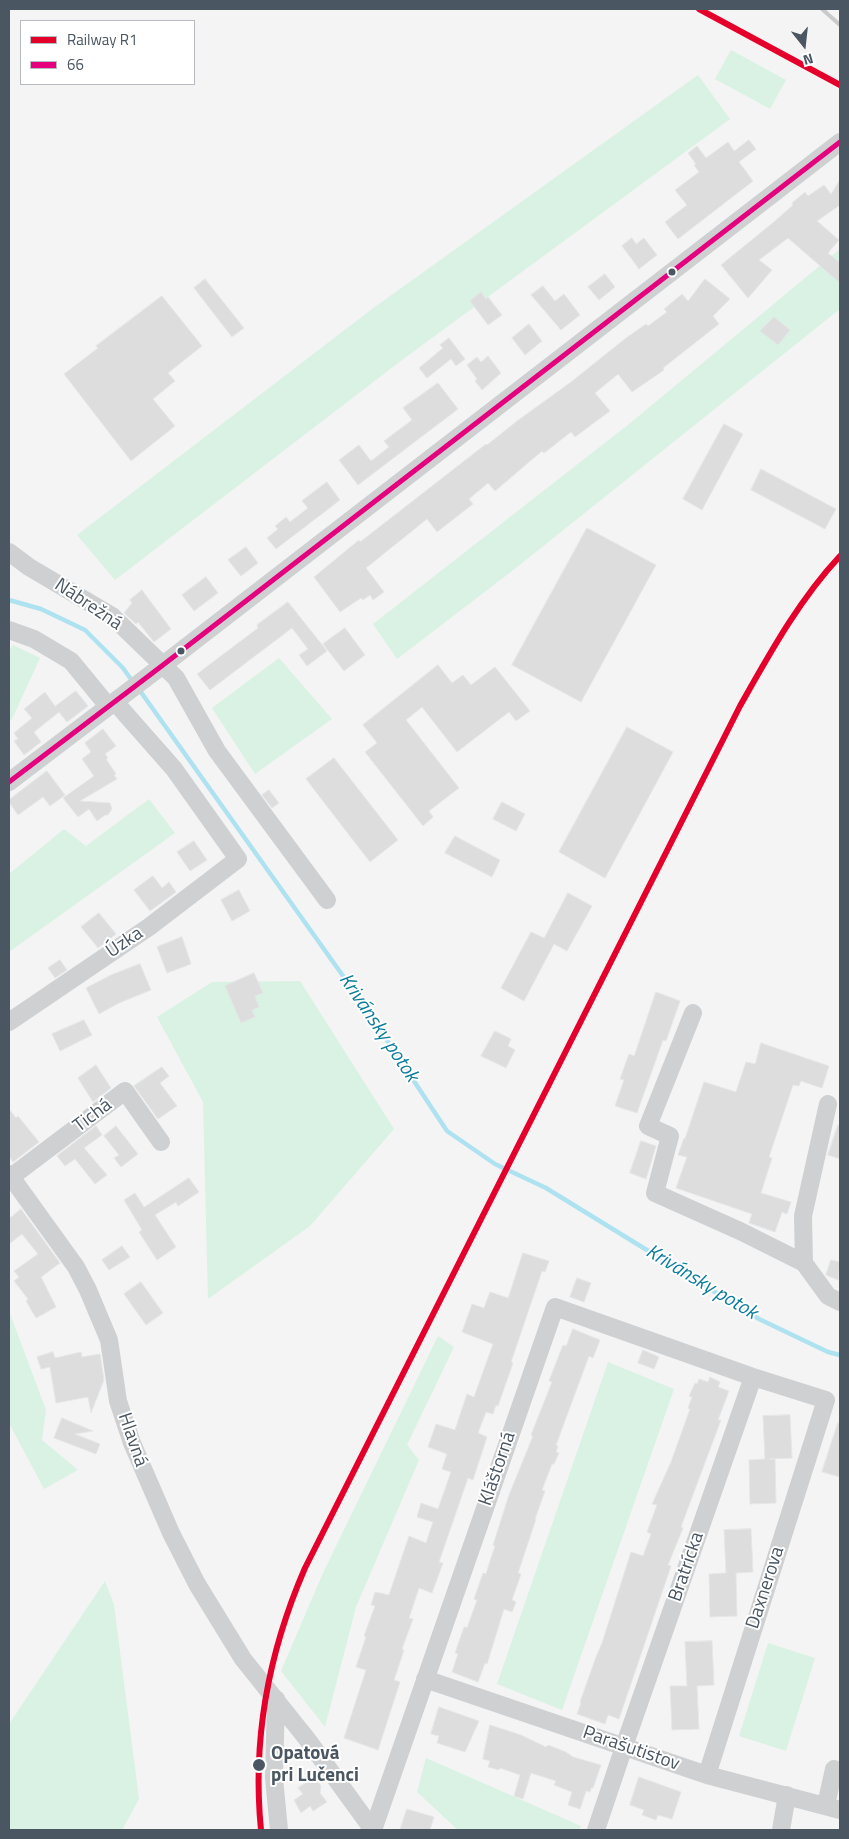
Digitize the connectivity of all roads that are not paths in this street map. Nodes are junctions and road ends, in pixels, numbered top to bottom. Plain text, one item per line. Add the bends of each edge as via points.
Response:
1 (840, 142) edge
2 (9, 552) edge
3 (9, 630) edge
4 (160, 667) junction
5 (115, 701) junction
6 (9, 782) edge
7 (327, 900) dead end
8 (693, 1013) dead end
9 (9, 1022) edge
10 (828, 1104) dead end
11 (161, 1142) dead end
12 (10, 1176) edge
13 (804, 1263) junction
14 (840, 1302) edge
15 (753, 1377) junction
16 (425, 1679) junction
17 (276, 1699) junction
18 (624, 1747) junction
19 (840, 1770) edge
20 (707, 1775) junction
21 (786, 1795) junction
22 (833, 1808) edge
23 (280, 1830) edge
24 (373, 1830) edge
25 (596, 1830) edge
26 (780, 1830) edge

1 - 4 street
2 - 4 street, Nábrežná via 112,616
3 - 5 street via 34,639 72,661
4 - 5 street
4 - 7 street, Nábrežná via 176,678 217,751
5 - 6 street
5 - 9 street, Úzka via 174,769 238,859 150,926
8 - 13 street via 648,1126 670,1136 655,1193
10 - 13 street via 803,1216
11 - 12 street, Tichá via 125,1091
12 - 17 street, Hlavná via 76,1268 100,1314 109,1340 118,1401 132,1443 197,1584 243,1659
13 - 14 street via 828,1296
15 - 16 street, Kláštorná via 555,1307
15 - 18 street, Bratrícka
15 - 20 street, Daxnerova via 826,1400
16 - 18 street, Parašutistov
16 - 24 street, Kláštorná
17 - 23 street via 274,1778
17 - 24 street, Hlavná
18 - 20 street, Parašutistov
18 - 25 street, Bratrícka
19 - 22 street via 834,1769
20 - 21 street, Parašutistov
21 - 22 street, Parašutistov
21 - 26 street

